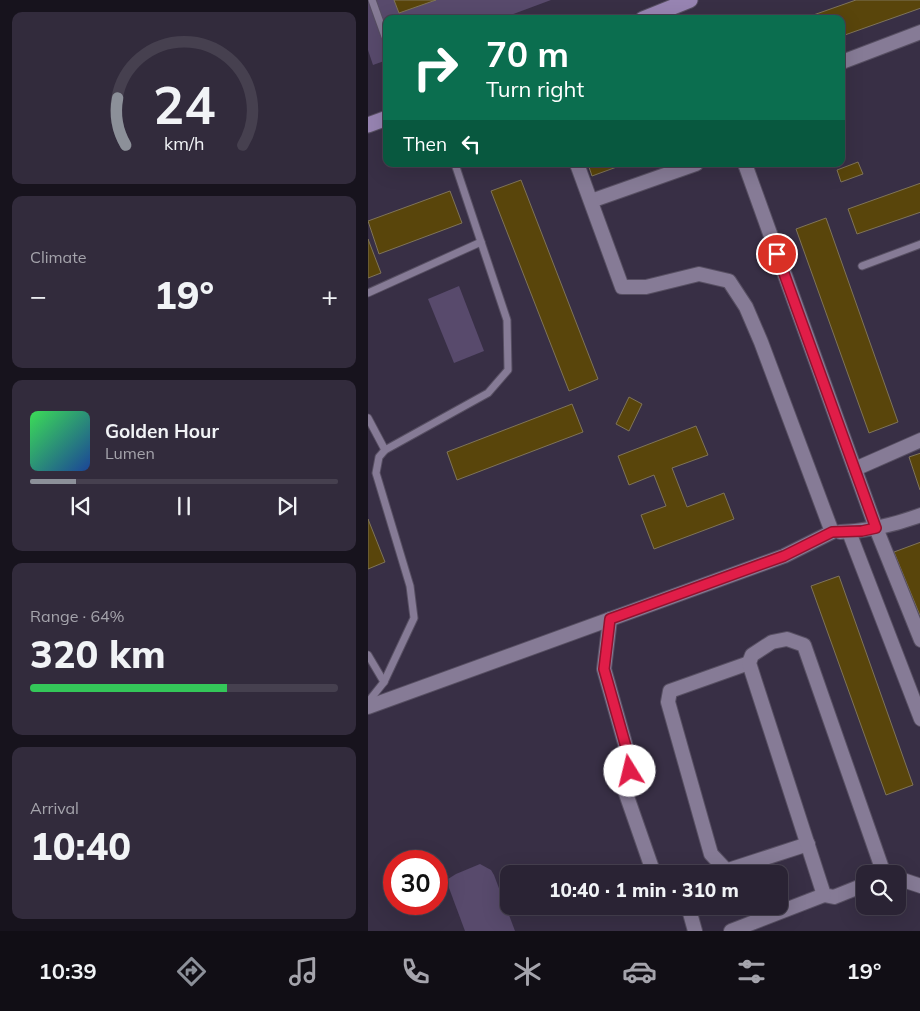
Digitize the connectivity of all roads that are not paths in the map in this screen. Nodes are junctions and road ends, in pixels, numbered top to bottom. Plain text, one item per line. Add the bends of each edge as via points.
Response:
1 (372, 0) edge
2 (690, 0) edge
3 (653, 15) edge
4 (383, 31) edge
5 (920, 32) edge
6 (845, 61) edge
7 (383, 119) edge
8 (368, 125) edge
9 (456, 167) edge
10 (578, 167) edge
11 (687, 167) edge
12 (746, 167) edge
13 (591, 201) junction
14 (481, 242) junction
15 (920, 244) edge
16 (862, 266) dead end
17 (368, 293) edge
18 (368, 418) edge
19 (920, 440) edge
20 (385, 450) junction
21 (855, 469) junction
22 (920, 515) edge
23 (876, 528) junction
24 (832, 532) junction
25 (849, 532) junction
26 (610, 619) junction
27 (920, 640) edge
28 (368, 655) edge
29 (749, 663) junction
30 (384, 682) junction
31 (368, 702) edge
32 (368, 707) edge
33 (920, 719) edge
34 (808, 844) junction
35 (651, 865) edge
36 (717, 865) edge
37 (743, 865) edge
38 (881, 865) edge
39 (906, 881) edge
40 (920, 886) edge
41 (856, 888) edge
42 (824, 895) junction
43 (691, 915) edge
44 (695, 931) edge
45 (731, 931) edge

1 - 4 lane
2 - 3 street
5 - 6 street
7 - 8 street
9 - 14 lane
10 - 13 street
11 - 13 street
12 - 21 street
13 - 24 street via 622,287 646,287 700,274 729,281 746,307 761,342
14 - 17 lane
14 - 20 lane via 507,320 508,370 488,393
15 - 16 lane
18 - 20 lane
19 - 21 street
20 - 30 lane via 379,457 376,473 410,586 414,618
21 - 23 street
22 - 23 street
23 - 25 street
23 - 27 street
24 - 25 street
24 - 26 street via 784,556
25 - 33 street
26 - 32 street
26 - 35 street via 604,669 632,761 624,788
28 - 30 lane
29 - 34 street
29 - 36 street via 670,692 668,702 711,854
29 - 38 street via 752,655 772,642 787,639 804,645
30 - 31 lane
34 - 37 street
34 - 42 street
39 - 40 street
41 - 42 street via 834,897
42 - 45 street
43 - 44 street

